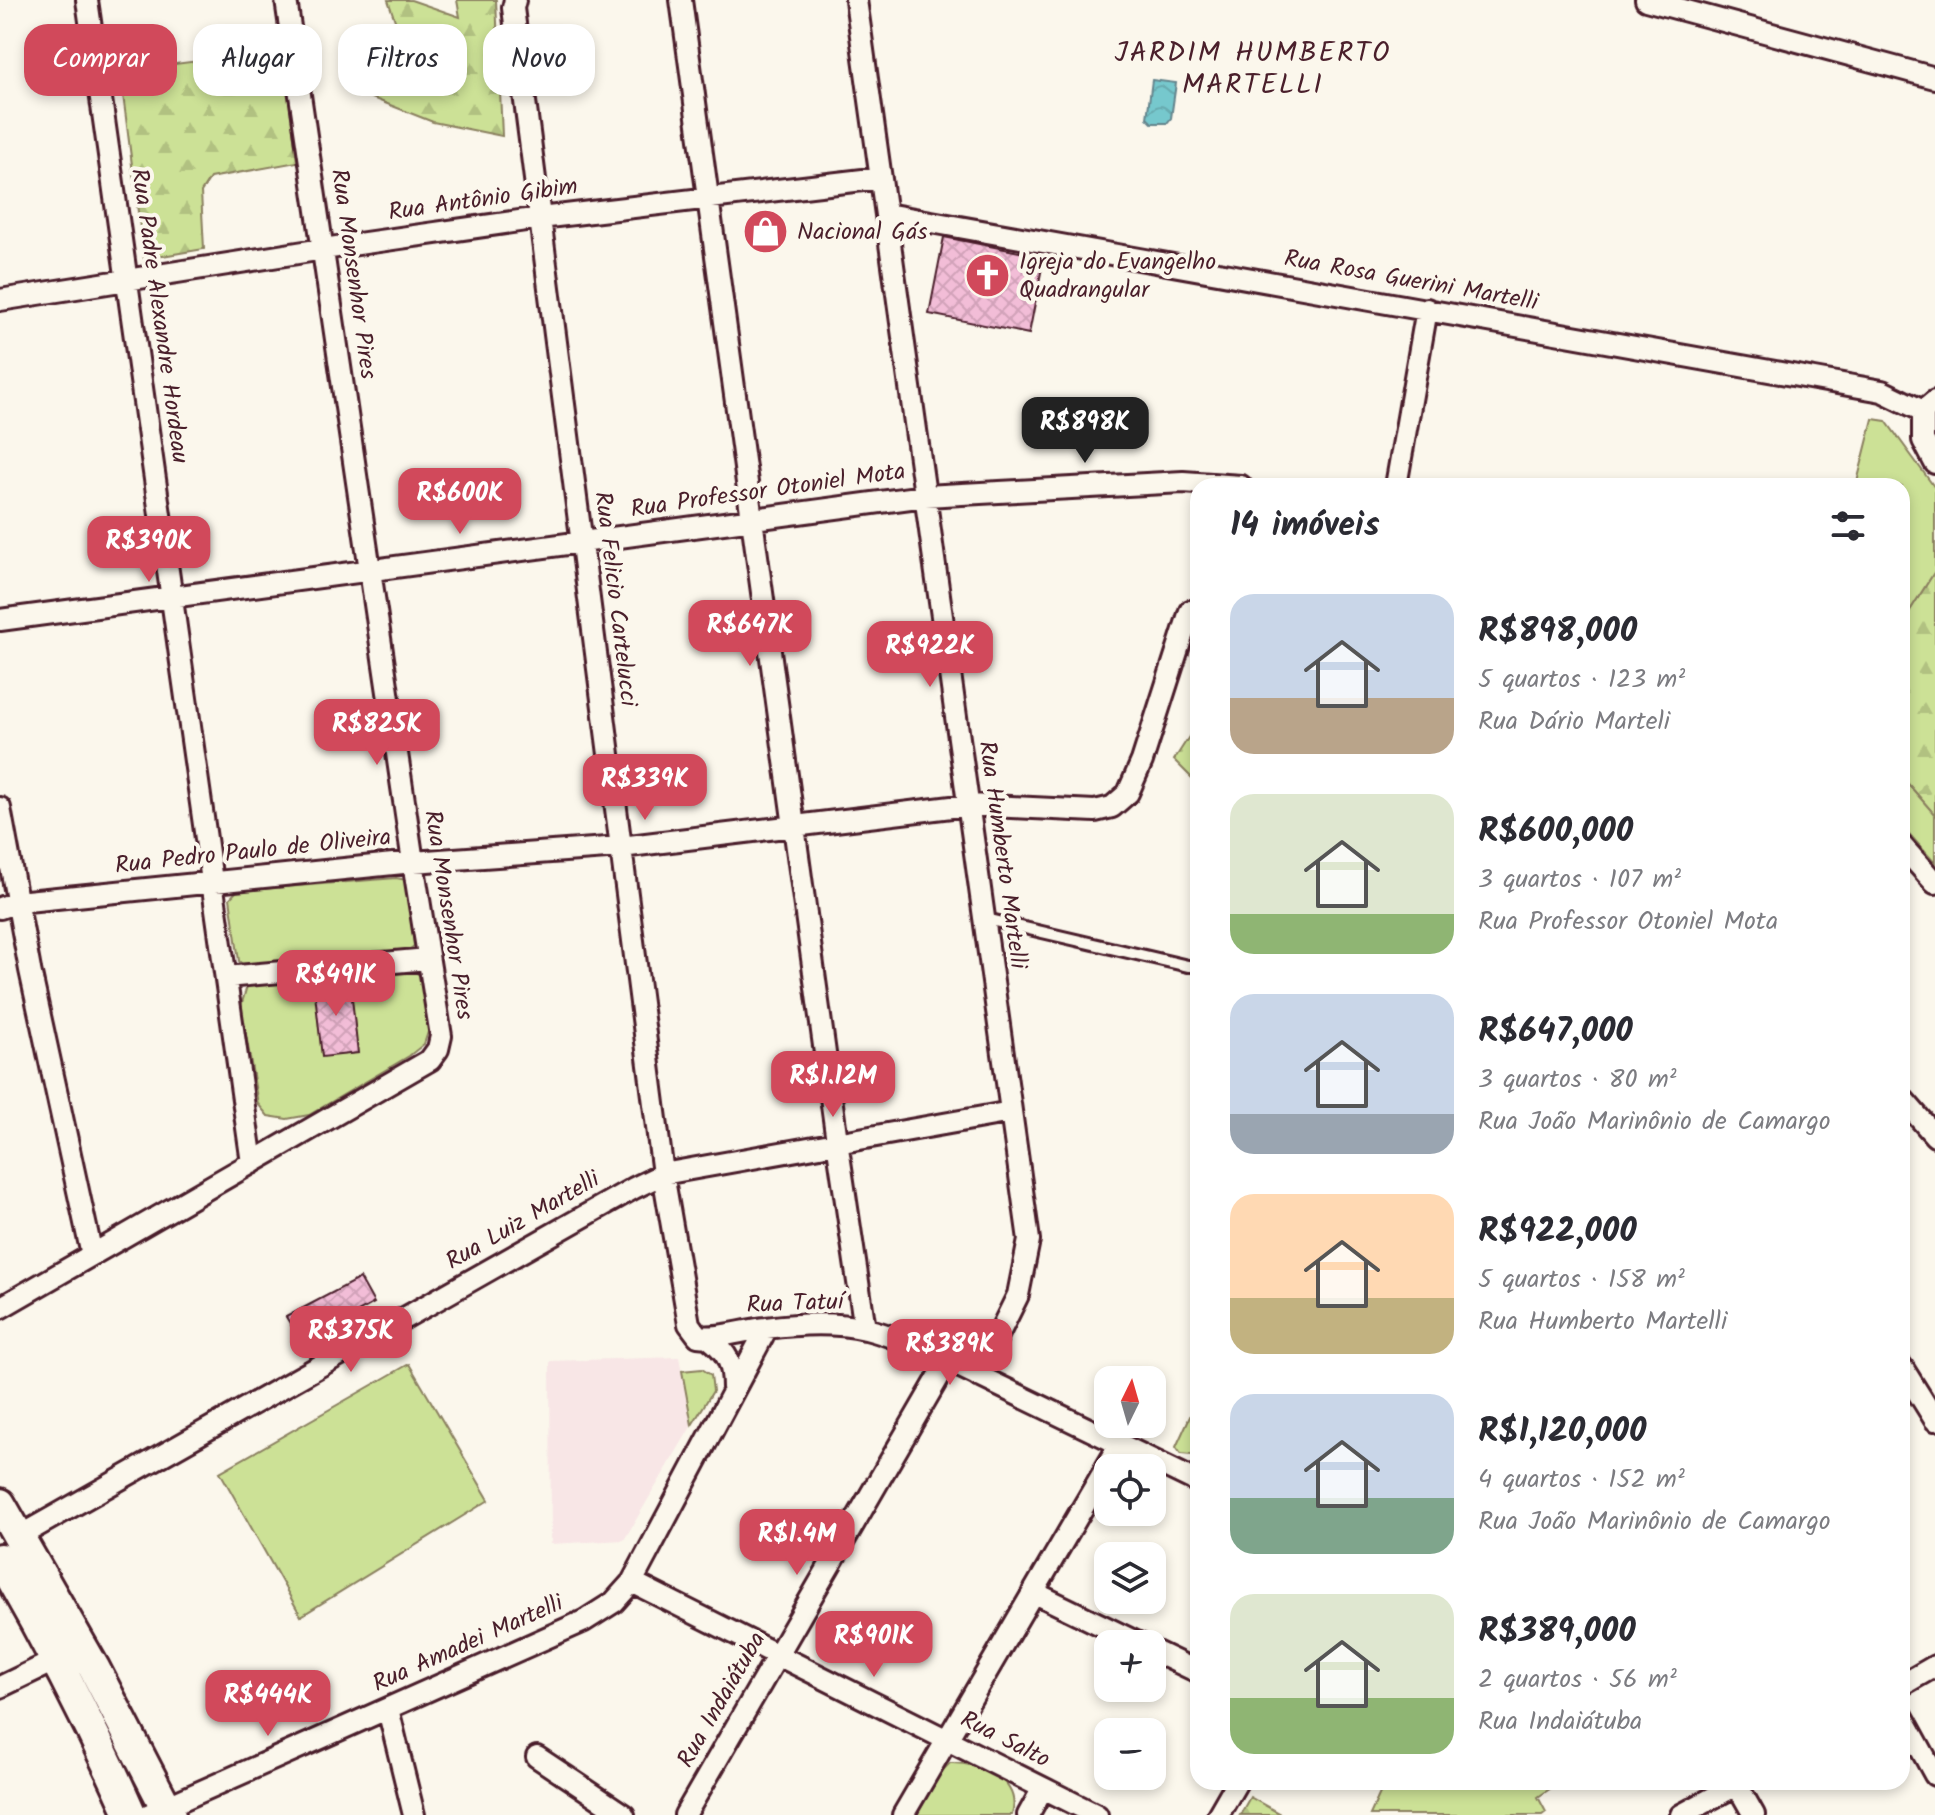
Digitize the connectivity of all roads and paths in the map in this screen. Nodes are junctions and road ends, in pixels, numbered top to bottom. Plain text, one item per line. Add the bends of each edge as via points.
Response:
1 (87, 0) edge
2 (286, 0) edge
3 (681, 0) edge
4 (856, 0) edge
5 (1646, 0) edge
6 (514, 4) edge
7 (1935, 78) edge
8 (880, 178) junction
9 (708, 199) junction
10 (886, 214) junction
11 (540, 218) junction
12 (323, 249) junction
13 (129, 279) junction
14 (0, 300) edge
15 (1427, 309) junction
16 (1929, 406) edge
17 (1935, 463) edge
18 (1401, 478) edge
19 (1190, 482) edge
20 (925, 496) junction
21 (752, 519) junction
22 (582, 542) junction
23 (371, 570) junction
24 (173, 597) junction
25 (1190, 611) dead end
26 (0, 620) edge
27 (968, 805) junction
28 (0, 808) edge
29 (794, 826) junction
30 (621, 847) junction
31 (1910, 855) edge
32 (413, 862) junction
33 (211, 882) junction
34 (1935, 883) edge
35 (8, 905) edge
36 (986, 919) junction
37 (428, 959) junction
38 (1190, 966) edge
39 (226, 977) junction
40 (1910, 1107) edge
41 (1011, 1112) junction
42 (1935, 1136) edge
43 (837, 1141) junction
44 (252, 1163) junction
45 (663, 1174) junction
46 (92, 1255) junction
47 (0, 1308) edge
48 (767, 1328) junction
49 (865, 1329) junction
50 (703, 1337) junction
51 (948, 1361) junction
52 (978, 1376) junction
53 (1910, 1380) edge
54 (733, 1392) junction
55 (1935, 1420) edge
56 (1120, 1444) junction
57 (1190, 1473) edge
58 (0, 1504) edge
59 (9, 1548) edge
60 (632, 1582) junction
61 (1033, 1592) junction
62 (1111, 1630) edge
63 (777, 1655) junction
64 (1166, 1657) edge
65 (56, 1660) junction
66 (1935, 1666) edge
67 (1190, 1668) edge
68 (1910, 1680) edge
69 (0, 1687) edge
70 (388, 1709) junction
71 (1910, 1730) edge
72 (947, 1740) junction
73 (537, 1757) dead end
74 (1935, 1775) edge
75 (1043, 1788) junction
76 (1232, 1790) edge
77 (1729, 1790) edge
78 (1743, 1790) edge
79 (162, 1813) edge
80 (131, 1815) edge
81 (414, 1815) edge
82 (624, 1815) edge
83 (685, 1815) edge
84 (903, 1815) edge
85 (1028, 1815) edge
86 (1097, 1815) edge
87 (1218, 1815) edge
88 (1681, 1815) edge
89 (1754, 1815) edge

1 - 13 street, Rua Padre Alexandre Hordeau
2 - 12 street, Rua Monsenhor Pires
3 - 9 street
4 - 8 street, Rua Humberto Martelli
5 - 7 street
6 - 11 street, Rua Felicio Cartelucci
8 - 9 street, Rua Antônio Gibim
8 - 10 street, Rua Humberto Martelli
9 - 11 street, Rua Antônio Gibim
9 - 21 street
10 - 15 street, Rua Rosa Guerini Martelli
10 - 20 street, Rua Humberto Martelli
11 - 12 street, Rua Antônio Gibim
11 - 22 street, Rua Felicio Cartelucci
12 - 13 street, Rua Antônio Gibim
12 - 23 street, Rua Monsenhor Pires
13 - 14 street, Rua Antônio Gibim
13 - 24 street, Rua Padre Alexandre Hordeau
15 - 16 street, Rua Rosa Guerini Martelli via 1882,391
15 - 18 street
16 - 17 street via 1923,440
19 - 20 street, Rua Professor Otoniel Mota
20 - 21 street, Rua Professor Otoniel Mota
20 - 27 street, Rua Humberto Martelli
21 - 22 street, Rua Professor Otoniel Mota
21 - 29 street
22 - 23 street, Rua Professor Otoniel Mota
22 - 30 street, Rua Felicio Cartelucci
23 - 24 street, Rua Professor Otoniel Mota
23 - 32 street, Rua Monsenhor Pires
24 - 26 street, Rua Professor Otoniel Mota
24 - 33 street, Rua Padre Alexandre Hordeau
25 - 27 street, Rua Pedro Paulo de Oliveira via 1142,761 1128,793 1112,807 1095,811
27 - 29 street, Rua Pedro Paulo de Oliveira
27 - 36 street, Rua Humberto Martelli
28 - 35 street
29 - 30 street, Rua Pedro Paulo de Oliveira
29 - 43 street
30 - 32 street, Rua Pedro Paulo de Oliveira
30 - 45 street, Rua Felicio Cartelucci
31 - 34 street
32 - 33 street, Rua Pedro Paulo de Oliveira
32 - 37 street, Rua Monsenhor Pires
33 - 35 street, Rua Pedro Paulo de Oliveira
33 - 39 street, Rua Padre Alexandre Hordeau
35 - 46 street
36 - 38 lane
36 - 41 street, Rua Humberto Martelli
37 - 39 street
37 - 44 street, Rua Monsenhor Pires via 441,1036 430,1060
39 - 44 street, Rua Padre Alexandre Hordeau
40 - 42 street
41 - 43 street, Rua Luiz Martelli
41 - 52 street, Rua Humberto Martelli via 1029,1240 1018,1295
43 - 45 street, Rua Luiz Martelli
43 - 49 street
44 - 46 street, Rua Monsenhor Pires
45 - 50 street, Rua Felicio Cartelucci via 689,1324
45 - 59 street, Rua Luiz Martelli
46 - 47 street, Rua Monsenhor Pires
48 - 49 street, Rua Tatuí
48 - 50 street, Rua Tatuí
48 - 54 street, Rua Amadei Martelli
49 - 51 street, Rua Tatuí
50 - 54 street, Rua Felicio Cartelucci via 729,1357
51 - 52 street, Rua Tatuí
51 - 63 street, Rua Indaiátuba
52 - 56 street, Rua Tatuí
53 - 55 street
54 - 60 street, Rua Amadei Martelli
56 - 57 street, Rua Tatuí
56 - 61 street
58 - 59 main road
59 - 65 main road
59 - 79 main road via 94,1668
60 - 63 street, Rua Salto
60 - 70 street, Rua Amadei Martelli via 614,1602 584,1621
61 - 62 street
61 - 72 street
63 - 72 street, Rua Salto
63 - 83 street, Rua Indaiátuba
64 - 67 street
65 - 69 street
65 - 80 main road
66 - 68 street
70 - 79 street, Rua Amadei Martelli
70 - 81 street
71 - 74 street
72 - 75 street, Rua Salto
72 - 84 street
73 - 82 street
75 - 85 street
75 - 86 street, Rua Salto
76 - 87 street
77 - 88 street
78 - 89 street

